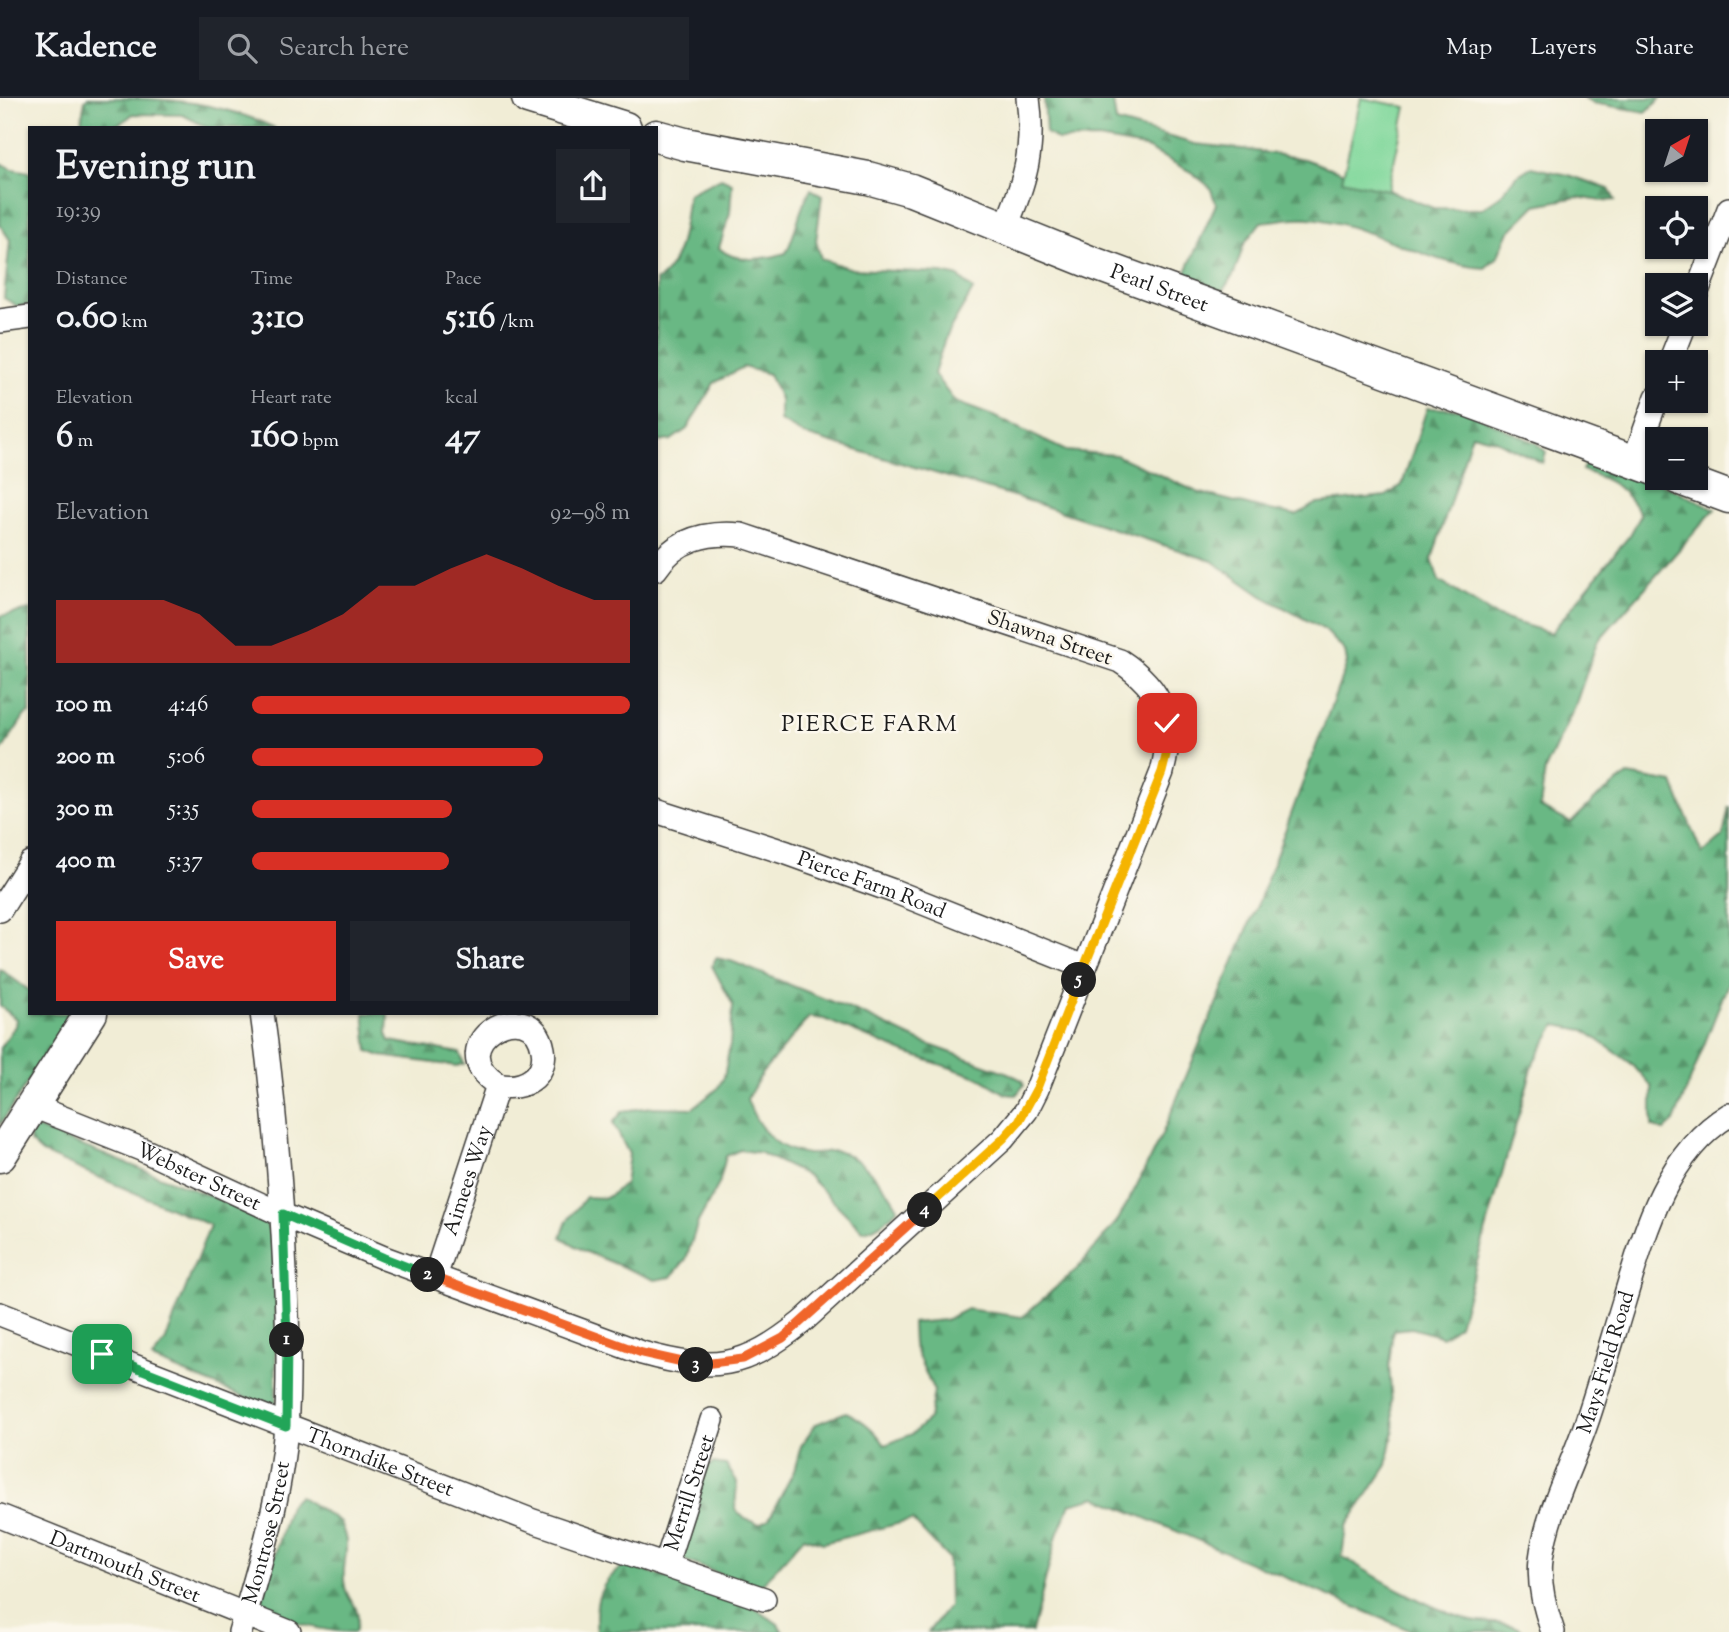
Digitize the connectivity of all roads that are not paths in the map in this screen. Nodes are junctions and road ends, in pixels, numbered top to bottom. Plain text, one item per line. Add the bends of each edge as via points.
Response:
1 (528, 98) edge
2 (1028, 98) edge
3 (579, 122) edge
4 (610, 126) edge
5 (658, 137) edge
6 (1729, 209) edge
7 (1005, 228) junction
8 (1704, 273) edge
9 (28, 317) edge
10 (0, 321) edge
11 (1645, 465) edge
12 (1708, 489) edge
13 (1727, 496) edge
14 (658, 567) edge
15 (658, 812) edge
16 (28, 866) edge
17 (0, 910) edge
18 (1084, 967) junction
19 (90, 1015) edge
20 (262, 1015) edge
21 (498, 1085) dead end
22 (33, 1106) junction
23 (1729, 1115) edge
24 (0, 1156) edge
25 (283, 1214) junction
26 (435, 1277) junction
27 (0, 1314) edge
28 (723, 1363) joint
29 (712, 1420) dead end
30 (286, 1426) junction
31 (0, 1516) edge
32 (666, 1564) junction
33 (764, 1599) dead end
34 (242, 1623) edge
35 (289, 1632) edge
36 (1553, 1632) edge

1 - 3 street
2 - 7 street via 1030,153
3 - 4 street
5 - 7 street, Pearl Street via 887,183
6 - 8 street
7 - 11 street, Pearl Street
9 - 10 street
12 - 13 street
14 - 18 street, Shawna Street via 686,542 719,533 741,536 1104,654 1134,670 1162,707 1167,723 1166,756
15 - 18 street, Pierce Farm Road via 896,892
16 - 17 street
18 - 28 street, Shawna Street via 1032,1100 1011,1130 803,1322 763,1350
19 - 22 street
20 - 25 street, Montrose Street
21 - 26 street, Aimees Way
22 - 24 street
22 - 25 street, Webster Street
23 - 36 street, Mays Field Road via 1696,1143 1674,1171 1639,1251 1544,1543 1540,1577
25 - 26 street, Webster Street
25 - 30 street, Montrose Street
26 - 28 street, Webster Street via 642,1353 698,1366
27 - 30 street, Thorndike Street
29 - 32 street, Merrill Street
30 - 32 street, Thorndike Street via 533,1521
30 - 34 street, Montrose Street via 274,1514
31 - 34 street, Dartmouth Street
32 - 33 street, Thorndike Street
34 - 35 street, Dartmouth Street

